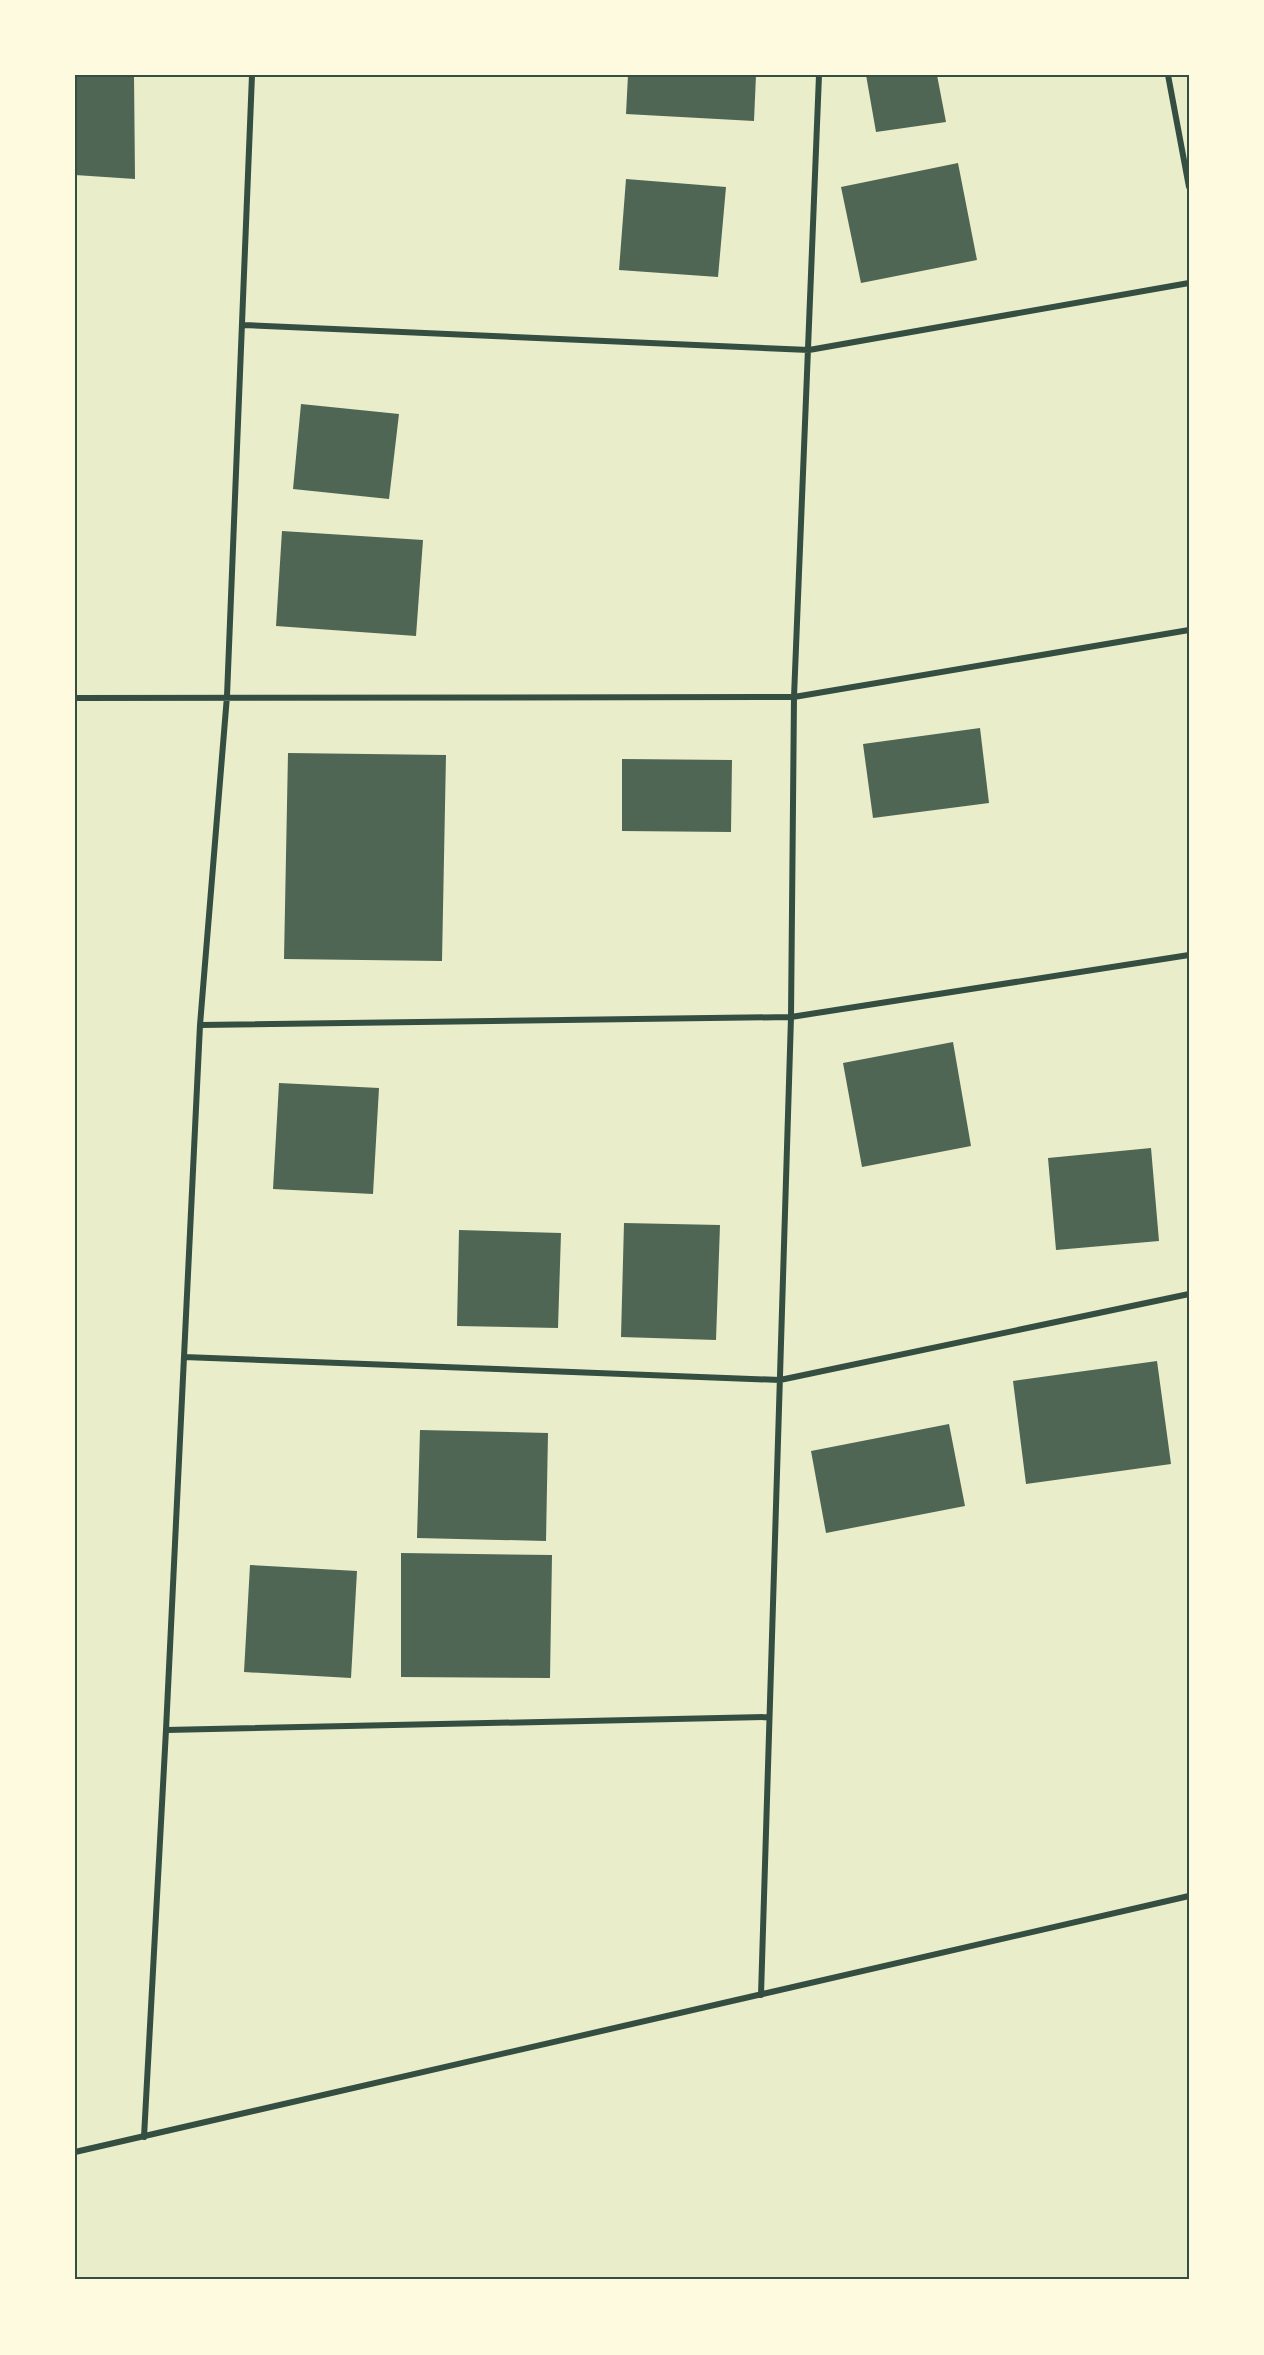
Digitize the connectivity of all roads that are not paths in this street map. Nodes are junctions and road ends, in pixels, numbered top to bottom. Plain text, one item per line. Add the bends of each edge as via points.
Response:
1 (252, 75) edge
2 (819, 75) edge
3 (1168, 75) edge
4 (1189, 186) edge
5 (1189, 283) edge
6 (242, 325) junction
7 (808, 350) junction
8 (1189, 630) edge
9 (227, 696) junction
10 (794, 697) junction
11 (75, 698) edge
12 (1189, 955) edge
13 (791, 1017) junction
14 (200, 1025) junction
15 (1189, 1294) edge
16 (184, 1357) junction
17 (780, 1380) junction
18 (769, 1717) junction
19 (166, 1730) junction
20 (1189, 1896) edge
21 (761, 1995) junction
22 (144, 2137) junction
23 (75, 2152) edge

1 - 6 street
2 - 7 street
3 - 4 street
5 - 7 street
6 - 7 street
6 - 9 street
7 - 10 street
8 - 10 street
9 - 10 street
9 - 11 street
9 - 14 street
10 - 13 street
12 - 13 street
13 - 14 street
13 - 17 street
14 - 16 street
15 - 17 street
16 - 17 street
16 - 19 street
17 - 18 street
18 - 19 street
18 - 21 street
19 - 22 street
20 - 21 street
21 - 22 street
22 - 23 street

